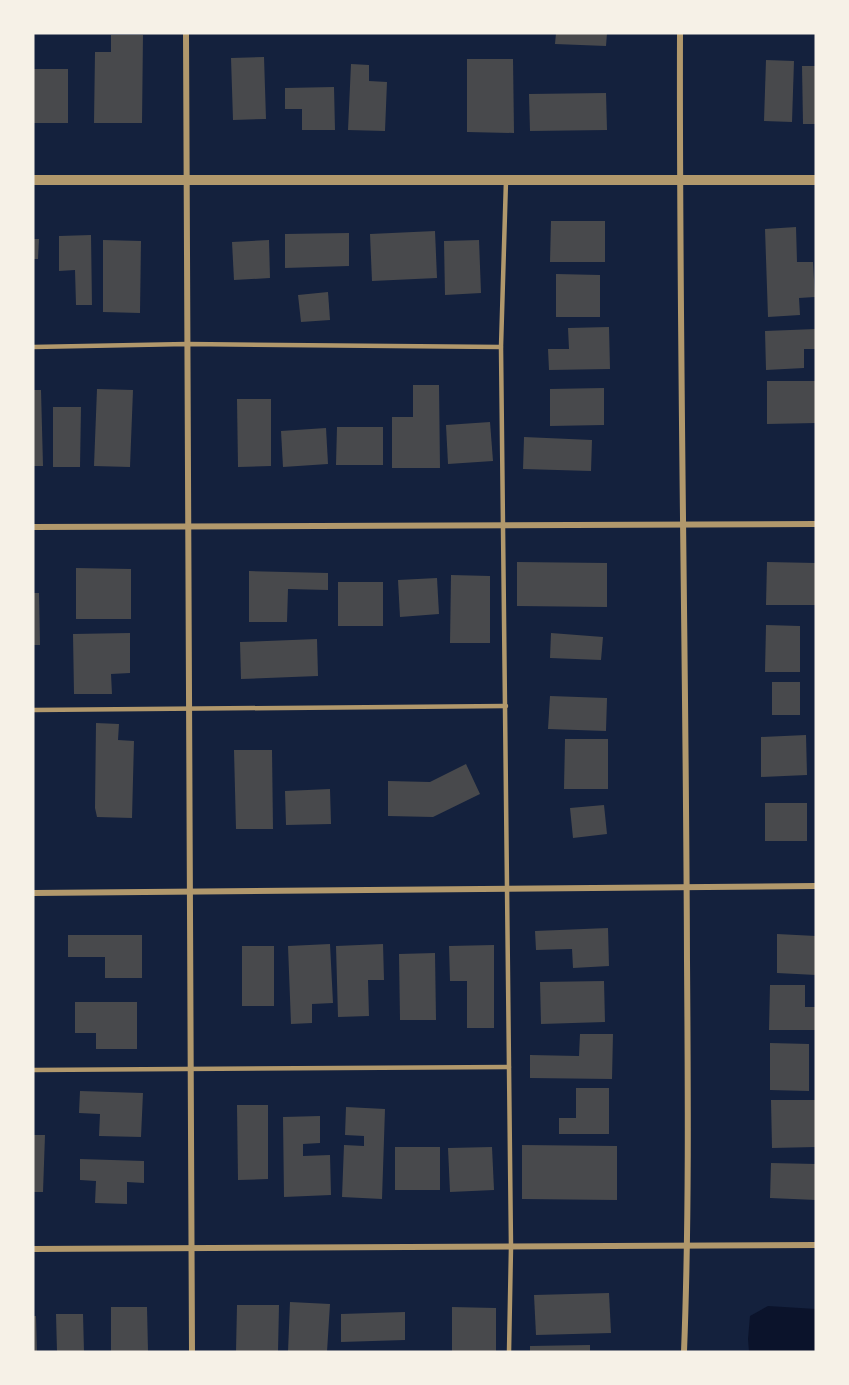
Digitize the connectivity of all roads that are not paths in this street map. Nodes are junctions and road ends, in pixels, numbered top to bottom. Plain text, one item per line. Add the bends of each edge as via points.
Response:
1 (186, 33) edge
2 (680, 33) edge
3 (33, 180) edge
4 (186, 180) junction
5 (506, 180) junction
6 (680, 180) junction
7 (816, 180) edge
8 (187, 344) junction
9 (33, 347) edge
10 (501, 347) junction
11 (816, 524) edge
12 (684, 525) junction
13 (505, 526) junction
14 (33, 527) edge
15 (188, 527) junction
16 (506, 706) junction
17 (189, 708) junction
18 (33, 710) edge
19 (687, 886) junction
20 (816, 886) edge
21 (507, 889) junction
22 (33, 893) edge
23 (189, 893) junction
24 (509, 1067) junction
25 (33, 1070) edge
26 (190, 1070) junction
27 (816, 1245) edge
28 (688, 1246) junction
29 (511, 1247) junction
30 (191, 1248) junction
31 (33, 1250) edge
32 (192, 1352) edge
33 (509, 1352) edge
34 (684, 1352) edge

1 - 4 street
2 - 6 street
3 - 4 street
4 - 5 street
4 - 8 street
5 - 6 street
5 - 10 lane
6 - 7 street
6 - 12 street
8 - 9 lane
8 - 10 lane
8 - 15 street
10 - 13 lane
11 - 12 street
12 - 13 street
12 - 19 street
13 - 15 street
13 - 16 lane
14 - 15 street
15 - 17 street
16 - 17 lane
16 - 21 lane
17 - 18 lane
17 - 23 street
19 - 20 street
19 - 21 street
19 - 28 street
21 - 23 street
21 - 24 lane
22 - 23 street
23 - 26 street
24 - 26 lane
24 - 29 lane
25 - 26 lane
26 - 30 street
27 - 28 street
28 - 29 street
28 - 34 street
29 - 30 street
29 - 33 lane
30 - 31 street
30 - 32 street

